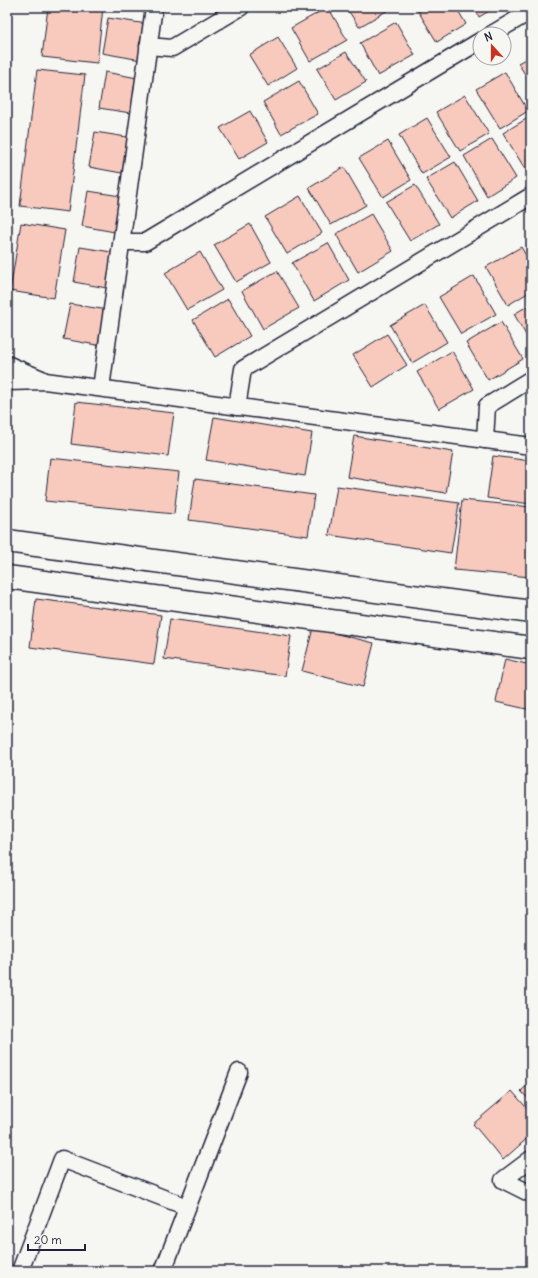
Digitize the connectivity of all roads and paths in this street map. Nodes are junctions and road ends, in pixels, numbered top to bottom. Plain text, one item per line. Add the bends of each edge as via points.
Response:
1 (154, 7) edge
2 (241, 7) edge
3 (531, 11) edge
4 (506, 26) edge
5 (148, 46) junction
6 (472, 46) edge
7 (531, 196) edge
8 (122, 242) junction
9 (7, 364) edge
10 (531, 379) edge
11 (45, 381) junction
12 (7, 382) edge
13 (101, 388) junction
14 (237, 407) junction
15 (485, 440) junction
16 (531, 446) edge
17 (7, 541) edge
18 (7, 577) edge
19 (531, 612) edge
20 (531, 648) edge
21 (239, 1072) dead end
22 (531, 1159) edge
23 (531, 1194) edge
24 (187, 1207) junction
25 (20, 1271) edge
26 (163, 1271) edge

1 - 5 street
2 - 5 street via 172,48
3 - 4 street
5 - 8 street
6 - 8 street via 145,242
7 - 14 street via 243,369
8 - 13 street
9 - 11 street
10 - 15 street via 487,406
11 - 12 street
11 - 13 street
13 - 14 street
14 - 15 street
15 - 16 street
17 - 19 street
18 - 20 street
21 - 24 street
22 - 23 street via 503,1180
24 - 25 street via 62,1159
24 - 26 street

